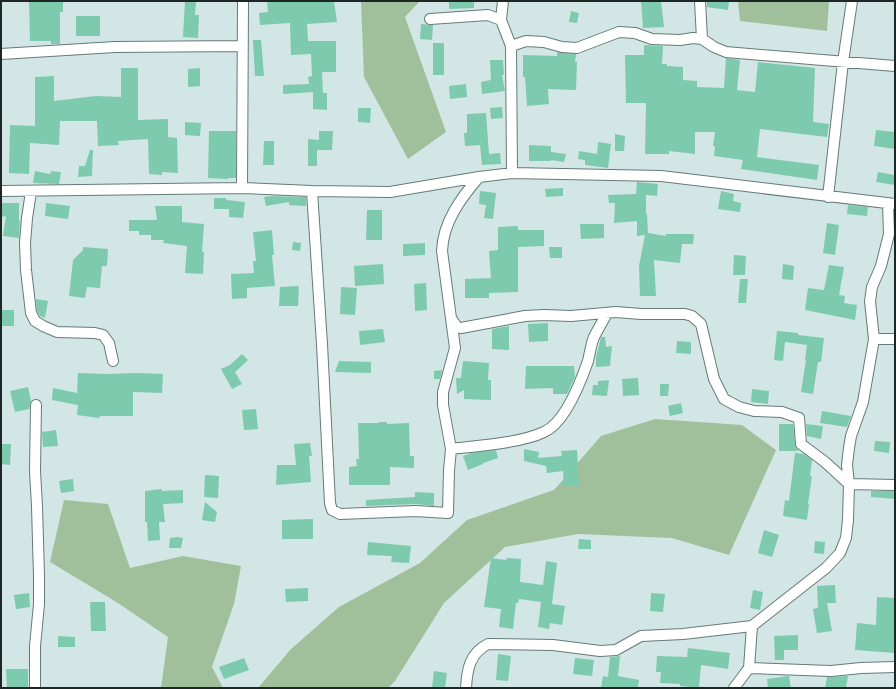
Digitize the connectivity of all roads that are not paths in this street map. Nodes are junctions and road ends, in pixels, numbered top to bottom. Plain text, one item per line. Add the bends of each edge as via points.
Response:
1 (243, 1) edge
2 (503, 1) edge
3 (700, 1) edge
4 (852, 1) edge
5 (430, 19) dead end
6 (501, 20) junction
7 (702, 39) junction
8 (242, 46) junction
9 (511, 46) junction
10 (1, 54) edge
11 (843, 62) junction
12 (895, 66) edge
13 (512, 173) junction
14 (478, 177) junction
15 (242, 188) junction
16 (1, 191) edge
17 (312, 191) junction
18 (31, 192) junction
19 (828, 197) junction
20 (891, 203) edge
21 (607, 313) junction
22 (450, 318) junction
23 (874, 338) junction
24 (895, 339) edge
25 (113, 361) dead end
26 (36, 405) dead end
27 (451, 449) junction
28 (849, 484) junction
29 (895, 485) edge
30 (752, 626) junction
31 (895, 667) edge
32 (749, 668) junction
33 (35, 688) edge
34 (466, 688) edge
35 (734, 688) edge

1 - 8 street
2 - 6 street
3 - 7 street
4 - 11 street
5 - 6 street via 488,15
6 - 9 street
7 - 9 street via 652,39 635,33 619,32 578,48 526,41
7 - 11 street via 726,52
8 - 10 street via 115,47
8 - 15 street
9 - 13 street
11 - 12 street
11 - 19 street
13 - 14 street
13 - 19 street via 661,176
14 - 17 street via 390,192
14 - 22 street via 455,209 443,240
15 - 17 street
15 - 18 street
16 - 18 street
17 - 27 street via 332,510 340,514 415,511 448,514
18 - 25 street via 26,243 31,313 35,321 57,332 103,335 109,343
19 - 20 street
20 - 23 street via 889,234 870,301
21 - 22 street via 526,316 461,328
21 - 27 street via 594,338 575,394 554,425 545,432 525,438
21 - 28 street via 692,316 701,324 714,379 724,399 754,411 782,412 799,418 801,444
22 - 27 street via 455,348 443,392 443,405
23 - 24 street
23 - 28 street via 863,402 848,448 846,465
26 - 33 street via 39,604
28 - 29 street
28 - 30 street via 846,538 840,553 826,568
30 - 32 street
30 - 34 street via 641,636 616,650 600,651 553,645 488,644 473,658 467,673
31 - 32 street via 825,671
32 - 35 street

